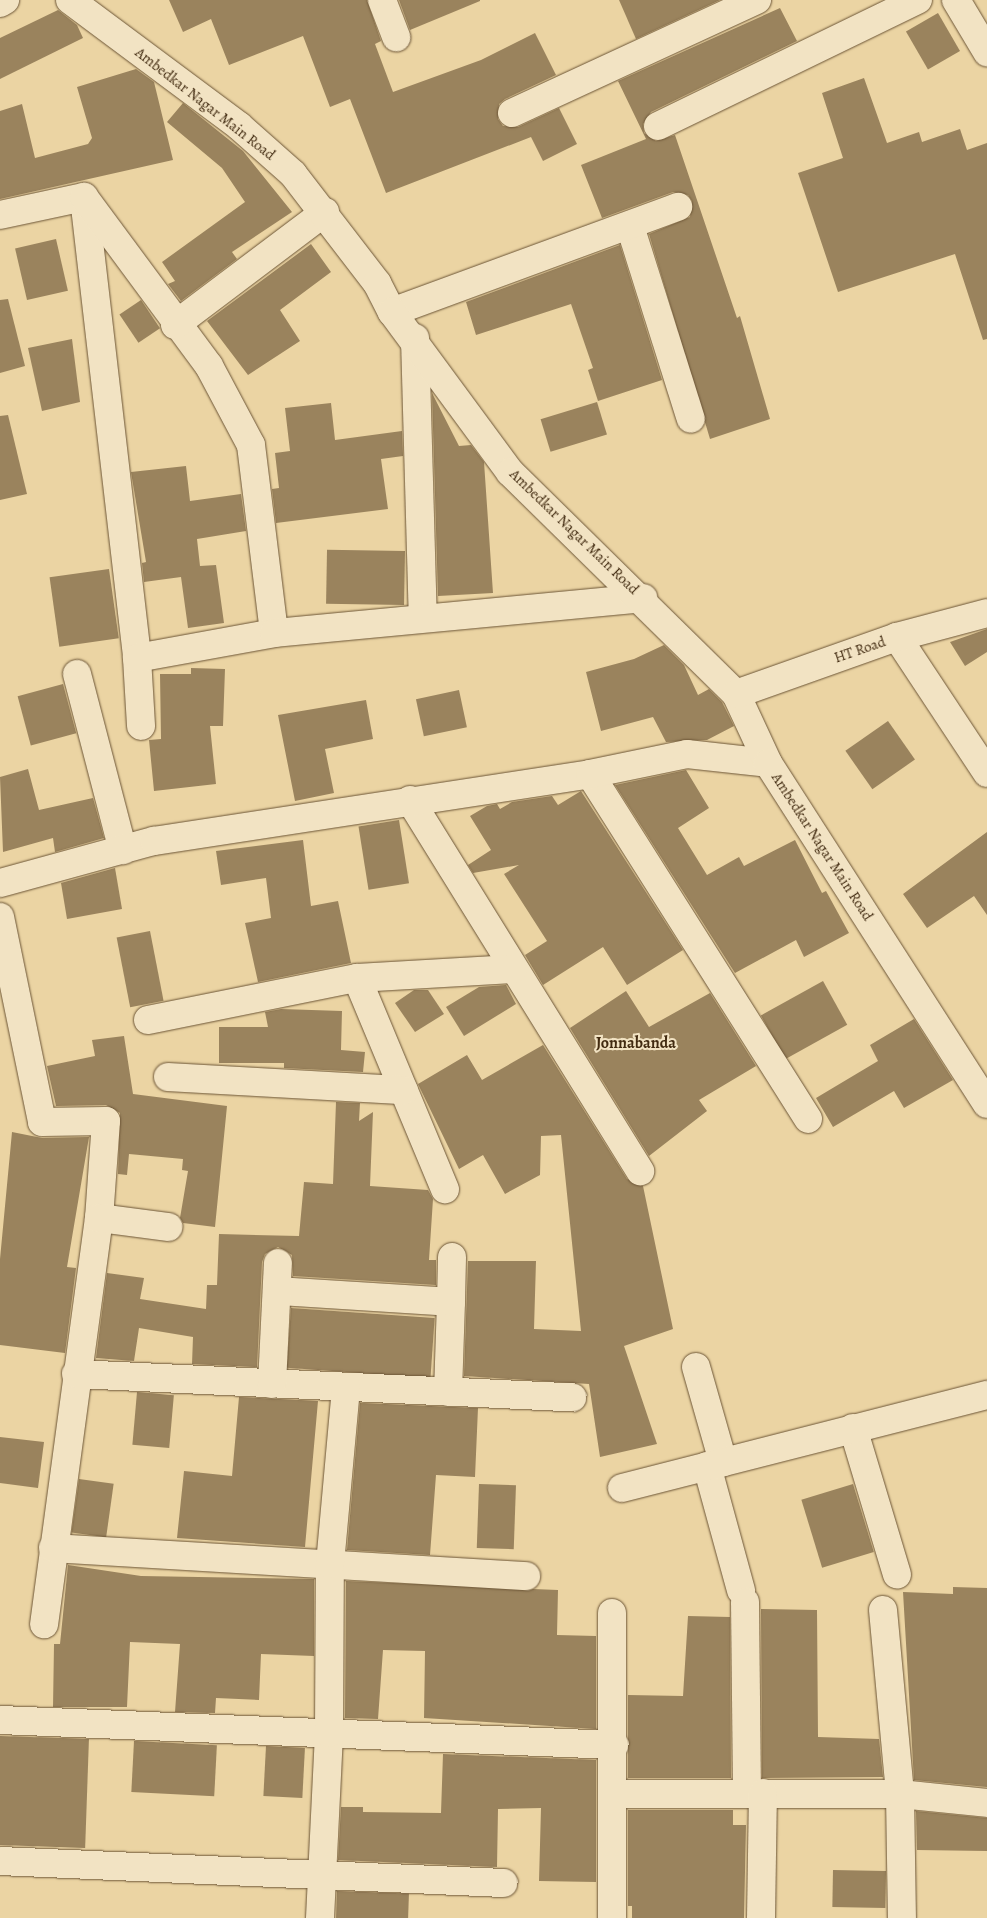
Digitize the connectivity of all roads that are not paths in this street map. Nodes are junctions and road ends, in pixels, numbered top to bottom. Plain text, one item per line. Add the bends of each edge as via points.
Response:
1 (5, 0) edge
2 (70, 0) edge
3 (382, 0) edge
4 (757, 0) edge
5 (918, 0) edge
6 (956, 0) edge
7 (0, 3) edge
8 (396, 37) dead end
9 (987, 52) edge
10 (512, 113) dead end
11 (658, 126) dead end
12 (84, 196) junction
13 (678, 207) dead end
14 (325, 212) junction
15 (0, 214) edge
16 (630, 226) junction
17 (392, 312) junction
18 (176, 325) junction
19 (415, 338) junction
20 (692, 419) dead end
21 (643, 598) junction
22 (987, 613) edge
23 (423, 617) junction
24 (274, 633) junction
25 (897, 637) junction
26 (137, 658) junction
27 (77, 674) dead end
28 (736, 694) junction
29 (141, 726) dead end
30 (768, 763) junction
31 (987, 773) edge
32 (590, 774) junction
33 (410, 800) junction
34 (123, 850) junction
35 (0, 883) edge
36 (0, 917) edge
37 (513, 969) junction
38 (358, 978) junction
39 (148, 1020) dead end
40 (168, 1077) dead end
41 (404, 1090) junction
42 (987, 1104) edge
43 (808, 1119) dead end
44 (640, 1171) dead end
45 (445, 1189) dead end
46 (99, 1218) junction
47 (168, 1227) dead end
48 (452, 1257) dead end
49 (278, 1263) dead end
50 (278, 1291) junction
51 (451, 1302) junction
52 (696, 1367) dead end
53 (76, 1374) junction
54 (272, 1384) junction
55 (346, 1388) junction
56 (448, 1392) junction
57 (987, 1395) edge
58 (572, 1397) dead end
59 (853, 1428) junction
60 (715, 1464) junction
61 (622, 1488) dead end
62 (53, 1548) junction
63 (330, 1564) junction
64 (897, 1575) dead end
65 (526, 1576) dead end
66 (883, 1610) dead end
67 (612, 1613) dead end
68 (44, 1624) dead end
69 (0, 1720) edge
70 (329, 1733) junction
71 (614, 1745) junction
72 (755, 1793) junction
73 (613, 1794) junction
74 (900, 1794) junction
75 (987, 1803) edge
76 (0, 1861) edge
77 (322, 1876) junction
78 (504, 1884) dead end
79 (320, 1918) edge
80 (612, 1918) edge
81 (761, 1918) edge
82 (902, 1918) edge

1 - 7 street
2 - 14 street, Ambedkar Nagar Main Road via 239,126 293,174
3 - 8 street
4 - 10 street
5 - 11 street
6 - 9 street
12 - 15 street
12 - 18 street
12 - 26 street
13 - 16 street
14 - 17 street, Ambedkar Nagar Main Road via 377,283
14 - 18 street
16 - 17 street
16 - 20 street
17 - 19 street, Ambedkar Nagar Main Road
18 - 24 street via 209,366 251,445
19 - 21 street, Ambedkar Nagar Main Road via 510,472
19 - 23 street
21 - 23 street
21 - 28 street, Ambedkar Nagar Main Road
22 - 25 street, HT Road
23 - 24 street
24 - 26 street
25 - 28 street, HT Road
25 - 31 street
26 - 29 street
27 - 34 street
28 - 30 street, Ambedkar Nagar Main Road
30 - 32 street via 687,754
30 - 42 street, Ambedkar Nagar Main Road
32 - 33 street
32 - 43 street
33 - 34 street
33 - 37 street
34 - 35 street
36 - 46 street via 42,1122 106,1121
37 - 38 street
37 - 44 street
38 - 39 street
38 - 41 street
40 - 41 street
41 - 45 street
46 - 47 street
46 - 53 street
48 - 51 street
49 - 50 street
50 - 51 street
50 - 54 street
51 - 56 street
52 - 60 street
53 - 54 street
53 - 62 street
54 - 55 street
55 - 56 street
55 - 63 street
56 - 58 street
57 - 59 street
59 - 60 street
59 - 64 street
60 - 61 street
60 - 72 street via 743,1596
62 - 63 street
62 - 68 street
63 - 65 street
63 - 70 street
66 - 74 street
67 - 71 street
69 - 70 street
70 - 71 street
70 - 77 street
71 - 73 street
72 - 73 street
72 - 74 street
72 - 81 street
73 - 80 street
74 - 75 street
74 - 82 street
76 - 77 street
77 - 78 street
77 - 79 street

